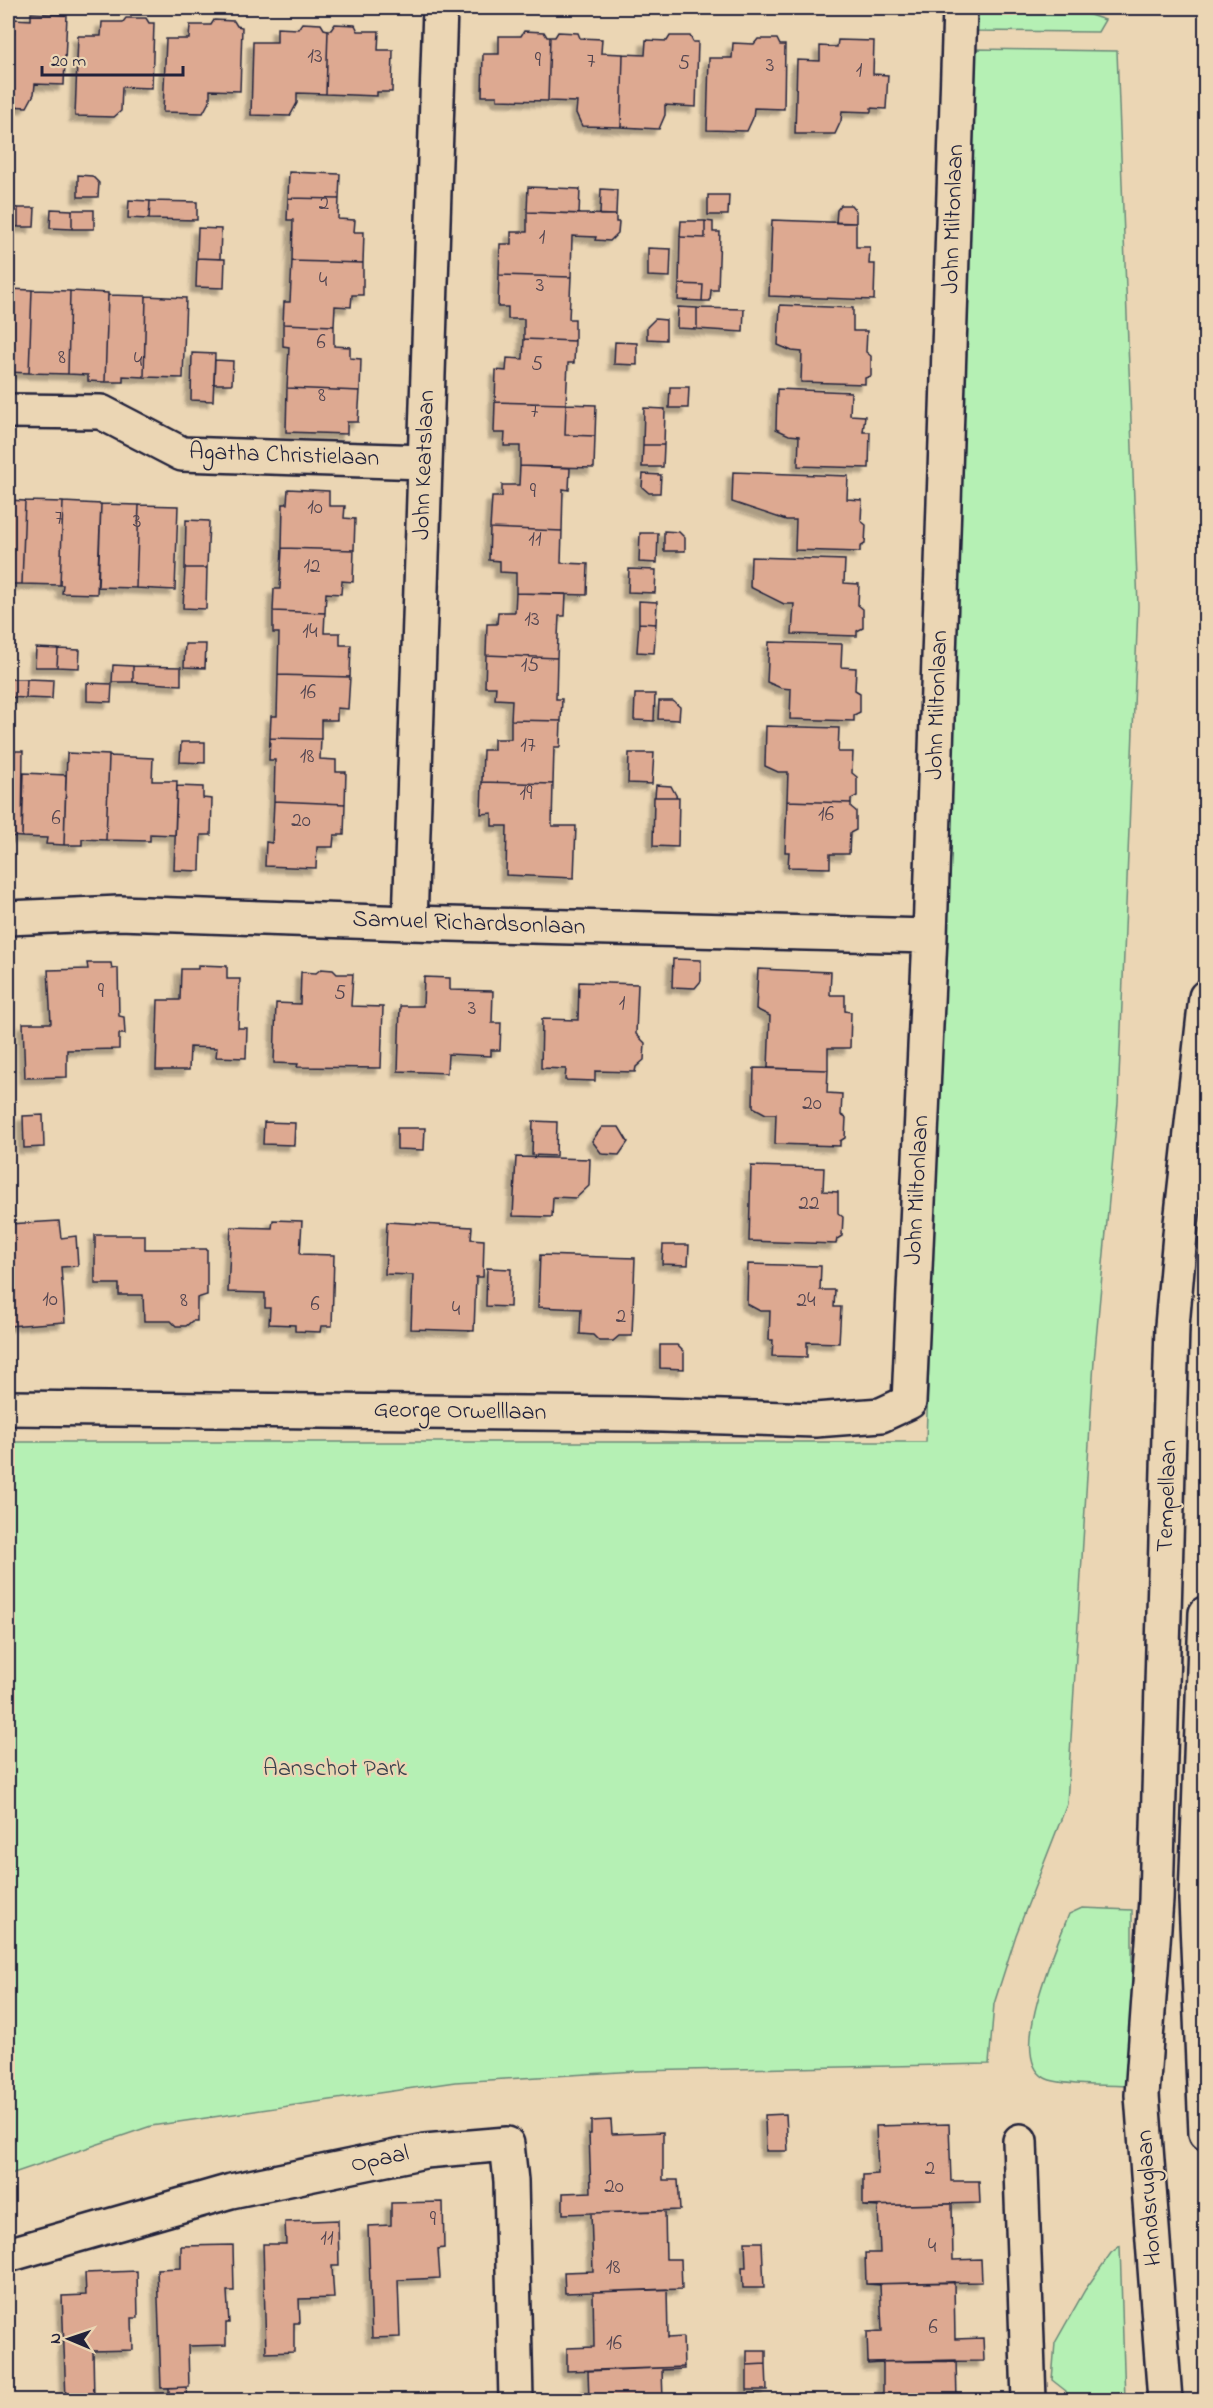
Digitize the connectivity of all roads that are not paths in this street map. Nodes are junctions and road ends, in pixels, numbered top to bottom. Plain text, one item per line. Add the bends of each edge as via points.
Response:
1 (440, 8) edge
2 (960, 8) edge
3 (8, 411) edge
4 (425, 462) junction
5 (8, 918) edge
6 (410, 923) junction
7 (930, 936) junction
8 (1206, 997) edge
9 (909, 1401) joint
10 (8, 1408) edge
11 (1206, 1613) edge
12 (1205, 1621) edge
13 (1202, 1965) edge
14 (1149, 1996) junction
15 (1203, 2025) edge
16 (1206, 2133) edge
17 (1020, 2142) dead end
18 (8, 2255) edge
19 (516, 2400) edge
20 (1029, 2400) edge
21 (1165, 2400) edge

1 - 4 street, John Keatslaan
2 - 7 street, John Miltonlaan
3 - 4 street, Agatha Christielaan via 101,412 182,454
4 - 6 street, John Keatslaan
5 - 6 street, Samuel Richardsonlaan via 119,913
6 - 7 street, Samuel Richardsonlaan
7 - 9 street, John Miltonlaan
8 - 14 street, Tempellaan via 1173,1326 1156,1900
9 - 10 street, George Orwelllaan via 881,1415 815,1420 631,1414
11 - 12 street
12 - 13 street via 1196,1900
13 - 14 street
13 - 15 street
14 - 15 street
14 - 21 street, Hondsruglaan via 1142,2095
15 - 16 street
17 - 20 street
18 - 19 street, Opaal via 231,2191 425,2151 507,2144

